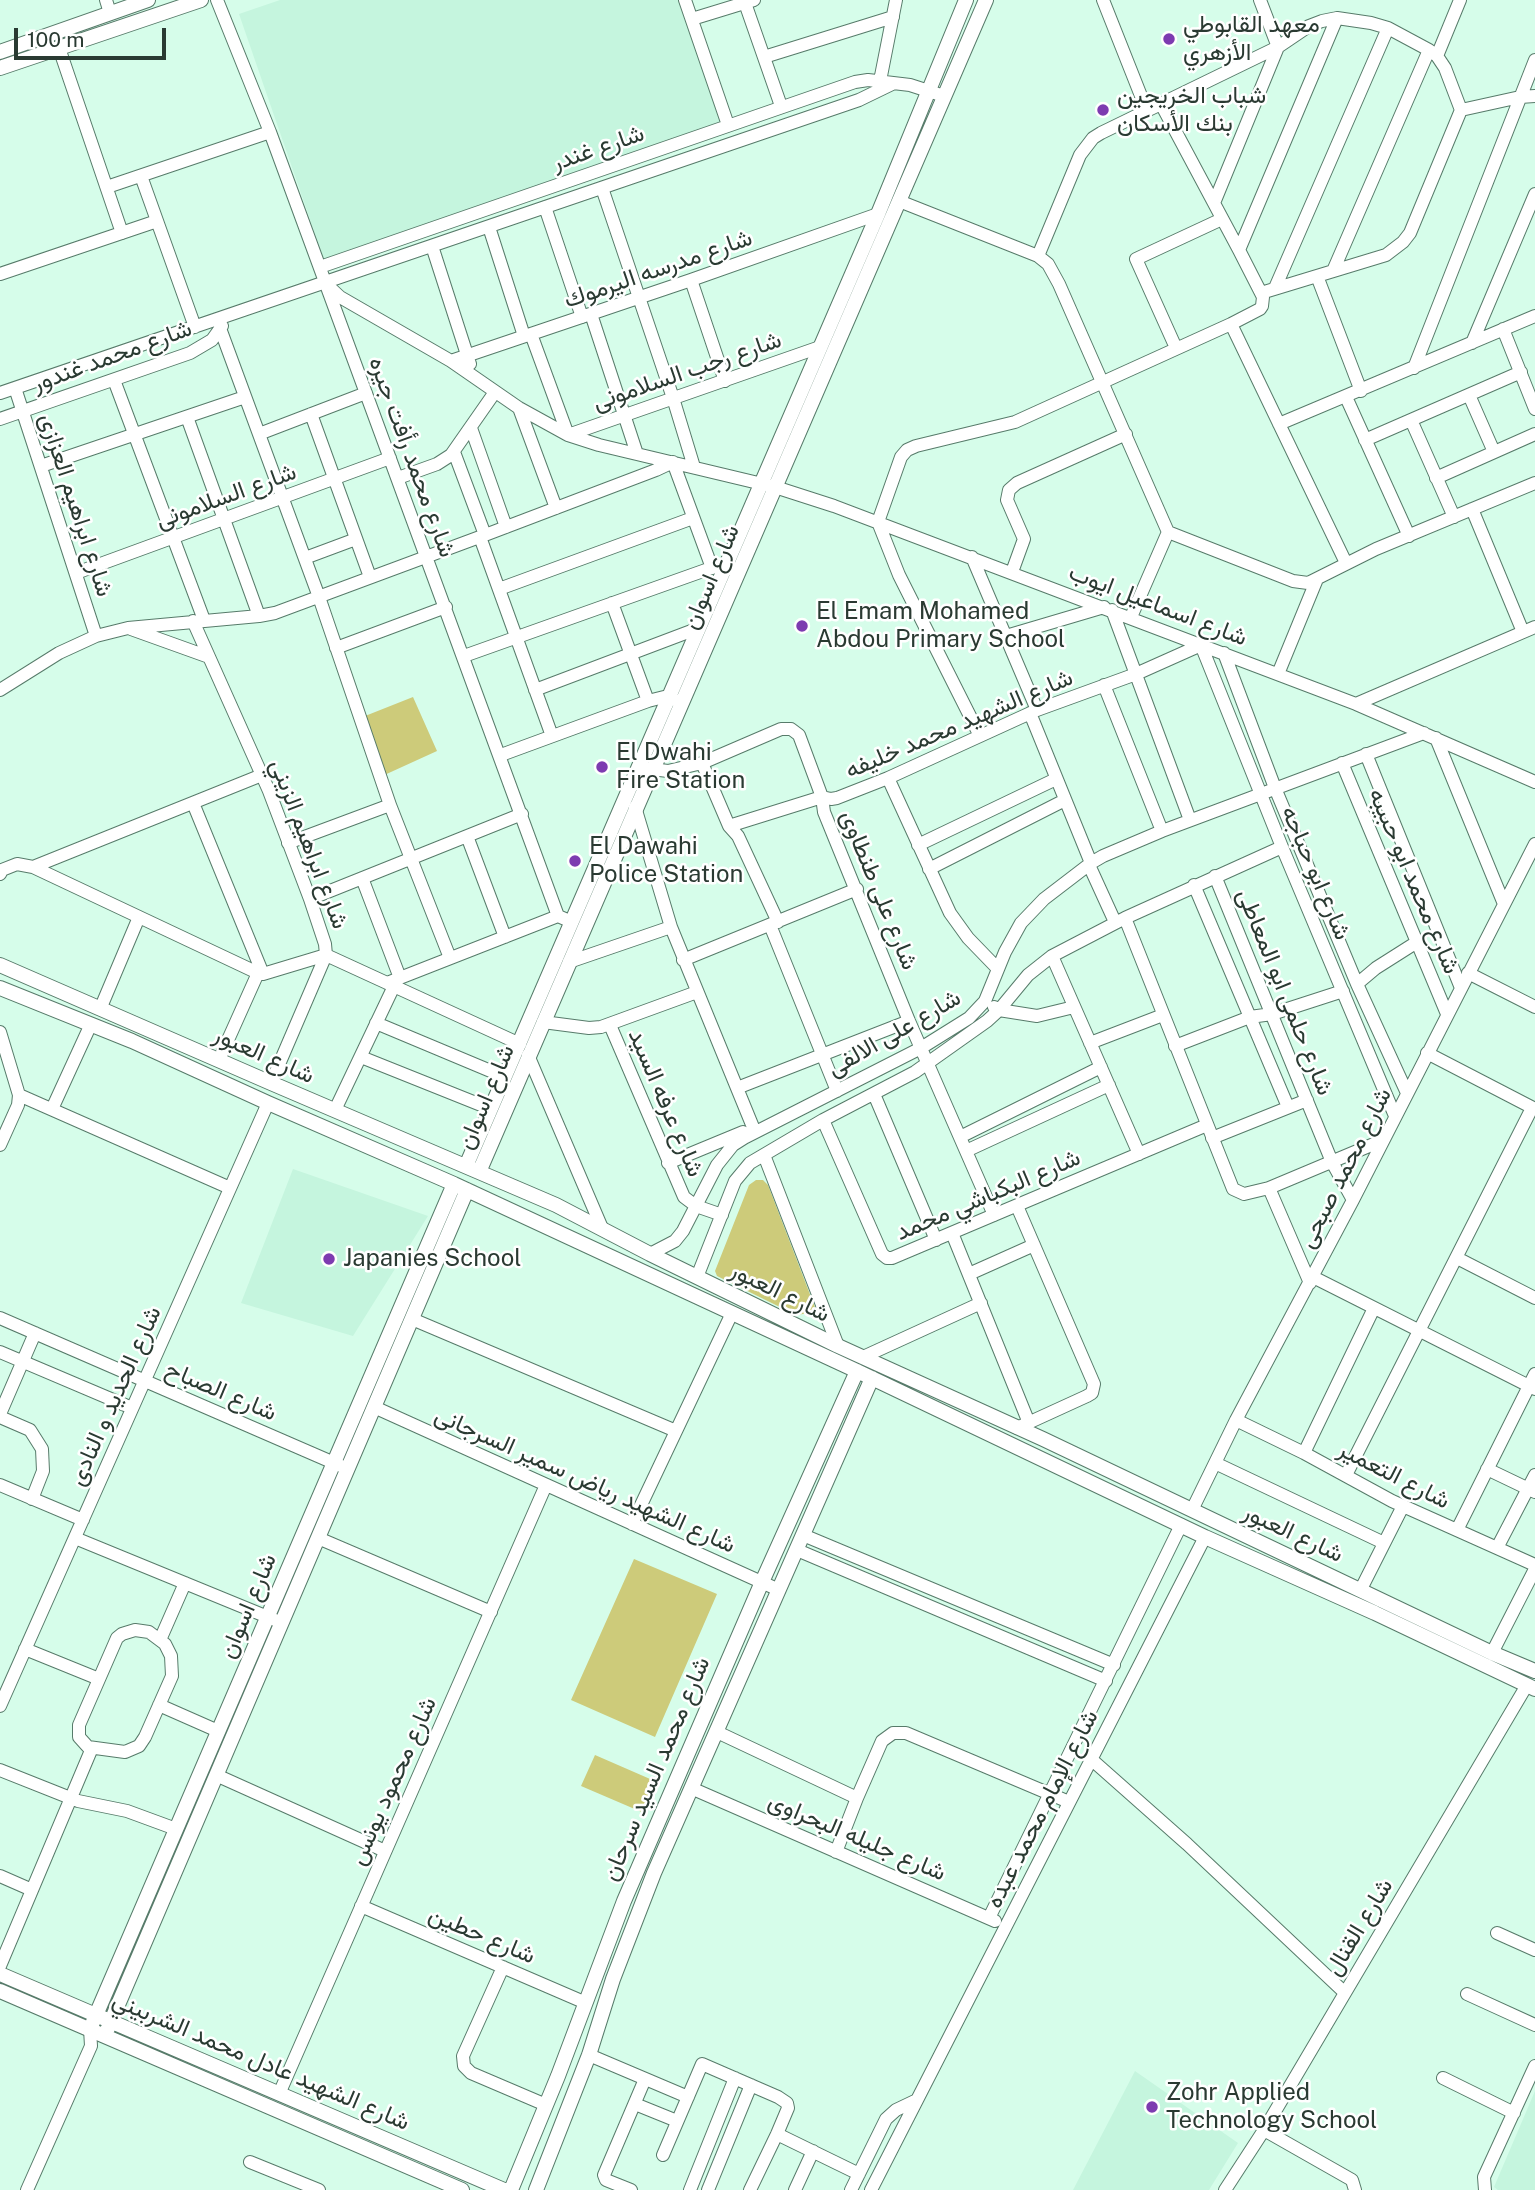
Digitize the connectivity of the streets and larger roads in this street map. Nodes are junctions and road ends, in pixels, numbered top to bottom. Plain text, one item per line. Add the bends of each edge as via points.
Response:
1 (148, 0) edge
2 (201, 0) edge
3 (217, 0) edge
4 (685, 0) edge
5 (896, 0) edge
6 (966, 0) edge
7 (986, 0) edge
8 (1103, 0) edge
9 (1260, 0) edge
10 (1460, 0) edge
11 (749, 1) edge
12 (108, 7) edge
13 (893, 17) junction
14 (1337, 18) junction
15 (692, 19) junction
16 (1388, 28) junction
17 (1279, 47) junction
18 (59, 48) junction
19 (0, 52) edge
20 (1433, 53) junction
21 (764, 57) junction
22 (1535, 60) edge
23 (0, 68) edge
24 (886, 83) junction
25 (929, 90) junction
26 (944, 96) junction
27 (1535, 96) edge
28 (1520, 97) junction
29 (1161, 104) junction
30 (781, 106) junction
31 (1461, 110) junction
32 (1147, 111) junction
33 (728, 125) junction
34 (270, 132) junction
35 (141, 176) junction
36 (107, 187) junction
37 (602, 188) junction
38 (1535, 194) edge
39 (899, 201) junction
40 (1214, 203) junction
41 (545, 207) junction
42 (878, 214) junction
43 (1222, 219) junction
44 (157, 221) junction
45 (489, 227) junction
46 (122, 233) junction
47 (432, 246) junction
48 (1239, 250) junction
49 (1038, 256) junction
50 (320, 267) junction
51 (1333, 271) junction
52 (0, 274) edge
53 (1317, 276) junction
54 (691, 280) junction
55 (326, 283) junction
56 (1275, 288) junction
57 (1261, 293) junction
58 (639, 298) junction
59 (226, 316) junction
60 (587, 316) junction
61 (1535, 316) edge
62 (1231, 324) junction
63 (195, 327) junction
64 (1503, 329) junction
65 (221, 331) junction
66 (528, 335) junction
67 (1472, 343) junction
68 (820, 347) junction
69 (1176, 348) junction
70 (467, 356) junction
71 (451, 361) junction
72 (1414, 368) junction
73 (1527, 374) edge
74 (474, 377) junction
75 (114, 380) junction
76 (724, 381) junction
77 (1103, 382) junction
78 (15, 388) junction
79 (1361, 391) junction
80 (495, 392) junction
81 (0, 393) edge
82 (366, 393) junction
83 (1469, 395) junction
84 (246, 397) junction
85 (1346, 397) junction
86 (673, 398) junction
87 (519, 408) junction
88 (1535, 409) edge
89 (23, 411) junction
90 (311, 414) junction
91 (625, 415) junction
92 (187, 417) junction
93 (0, 419) edge
94 (1411, 420) junction
95 (1279, 424) junction
96 (471, 428) junction
97 (259, 433) junction
98 (1126, 434) junction
99 (1535, 434) edge
100 (135, 435) junction
101 (568, 435) junction
102 (1365, 440) junction
103 (454, 452) junction
104 (1494, 452) junction
105 (637, 454) junction
106 (390, 458) junction
107 (673, 462) junction
108 (41, 466) junction
109 (694, 467) junction
110 (334, 478) junction
111 (398, 478) junction
112 (1436, 478) junction
113 (1535, 483) edge
114 (768, 485) junction
115 (283, 497) junction
116 (556, 508) junction
117 (1472, 509) junction
118 (1454, 517) junction
119 (693, 518) junction
120 (224, 519) junction
121 (878, 522) junction
122 (506, 527) junction
123 (1168, 532) junction
124 (482, 536) junction
125 (1409, 536) junction
126 (173, 537) junction
127 (356, 539) junction
128 (427, 557) junction
129 (972, 557) junction
130 (305, 558) junction
131 (727, 562) junction
132 (1346, 563) junction
133 (712, 568) junction
134 (1012, 572) junction
135 (76, 573) junction
136 (370, 577) junction
137 (1317, 579) junction
138 (499, 589) junction
139 (319, 597) junction
140 (612, 603) junction
141 (446, 607) junction
142 (1108, 608) junction
143 (259, 616) junction
144 (1131, 617) junction
145 (199, 620) junction
146 (128, 628) junction
147 (699, 628) junction
148 (1529, 630) edge
149 (96, 636) junction
150 (1006, 636) junction
151 (516, 637) junction
152 (1201, 645) junction
153 (336, 648) junction
154 (1224, 653) junction
155 (631, 654) junction
156 (464, 656) junction
157 (209, 657) junction
158 (1136, 674) junction
159 (1278, 674) junction
160 (1104, 685) junction
161 (0, 690) edge
162 (535, 690) junction
163 (675, 700) junction
164 (648, 701) junction
165 (1356, 704) junction
166 (1033, 712) junction
167 (1430, 735) junction
168 (552, 736) junction
169 (980, 736) junction
170 (1366, 754) junction
171 (501, 755) junction
172 (702, 763) junction
173 (1342, 764) junction
174 (645, 769) junction
175 (262, 775) junction
176 (888, 778) junction
177 (1056, 779) junction
178 (1535, 782) edge
179 (1276, 788) junction
180 (1260, 794) junction
181 (822, 797) junction
182 (1065, 800) junction
183 (193, 803) junction
184 (390, 805) junction
185 (635, 807) junction
186 (522, 814) junction
187 (1190, 820) junction
188 (729, 826) junction
189 (1162, 831) junction
190 (467, 836) junction
191 (288, 842) junction
192 (918, 845) junction
193 (1535, 845) edge
194 (1282, 846) junction
195 (410, 859) junction
196 (1090, 864) junction
197 (33, 867) junction
198 (929, 869) junction
199 (0, 874) edge
200 (1215, 876) junction
201 (362, 878) junction
202 (1194, 885) junction
203 (857, 889) junction
204 (310, 899) junction
205 (1504, 904) junction
206 (139, 917) junction
207 (565, 919) junction
208 (1120, 920) junction
209 (774, 924) junction
210 (671, 927) junction
211 (505, 937) junction
212 (1417, 942) junction
213 (326, 955) junction
214 (1052, 956) junction
215 (450, 958) junction
216 (683, 960) junction
217 (569, 962) junction
218 (0, 965) edge
219 (998, 969) junction
220 (261, 973) junction
221 (1468, 973) junction
222 (394, 982) junction
223 (1357, 984) junction
224 (0, 988) edge
225 (1461, 988) junction
226 (1343, 991) junction
227 (697, 992) junction
228 (985, 1001) junction
229 (101, 1007) junction
230 (1074, 1007) junction
231 (1535, 1007) edge
232 (999, 1010) junction
233 (1272, 1014) junction
234 (1447, 1014) junction
235 (1163, 1015) junction
236 (1250, 1017) junction
237 (909, 1021) junction
238 (376, 1023) junction
239 (543, 1023) junction
240 (91, 1024) junction
241 (610, 1026) junction
242 (0, 1032) edge
243 (1090, 1043) junction
244 (1175, 1046) junction
245 (921, 1048) junction
246 (524, 1049) junction
247 (1427, 1053) junction
248 (822, 1055) junction
249 (360, 1056) junction
250 (219, 1060) junction
251 (927, 1063) junction
252 (1101, 1067) junction
253 (238, 1069) junction
254 (505, 1077) junction
255 (271, 1083) junction
256 (1109, 1085) junction
257 (230, 1086) junction
258 (737, 1088) junction
259 (836, 1091) junction
260 (1407, 1093) junction
261 (874, 1094) junction
262 (19, 1095) junction
263 (1307, 1100) junction
264 (268, 1103) junction
265 (1288, 1107) junction
266 (1534, 1108) edge
267 (52, 1109) junction
268 (491, 1110) junction
269 (335, 1111) junction
270 (1395, 1116) junction
271 (823, 1121) junction
272 (754, 1130) junction
273 (1209, 1131) junction
274 (960, 1137) junction
275 (1381, 1141) junction
276 (0, 1145) edge
277 (966, 1151) junction
278 (1139, 1154) junction
279 (764, 1155) junction
280 (1332, 1162) junction
281 (668, 1163) junction
282 (472, 1169) junction
283 (461, 1187) junction
284 (230, 1188) junction
285 (1269, 1188) junction
286 (1353, 1200) junction
287 (556, 1205) junction
288 (696, 1206) junction
289 (1017, 1206) junction
290 (722, 1215) junction
291 (994, 1215) junction
292 (545, 1227) junction
293 (604, 1230) junction
294 (952, 1233) junction
295 (936, 1240) junction
296 (1034, 1245) junction
297 (594, 1250) junction
298 (650, 1254) junction
299 (1457, 1258) junction
300 (969, 1274) junction
301 (697, 1277) junction
302 (1311, 1280) junction
303 (1535, 1298) edge
304 (981, 1303) junction
305 (1374, 1308) junction
306 (732, 1313) junction
307 (0, 1318) edge
308 (412, 1320) junction
309 (1420, 1331) junction
310 (35, 1333) junction
311 (838, 1346) junction
312 (0, 1352) edge
313 (863, 1357) junction
314 (23, 1362) junction
315 (857, 1371) junction
316 (872, 1378) junction
317 (145, 1381) junction
318 (1533, 1383) edge
319 (374, 1407) junction
320 (132, 1408) junction
321 (0, 1416) edge
322 (1236, 1420) junction
323 (1023, 1425) junction
324 (676, 1431) junction
325 (1043, 1439) junction
326 (1304, 1453) junction
327 (1073, 1454) junction
328 (1032, 1456) junction
329 (1215, 1463) junction
330 (341, 1466) junction
331 (1487, 1469) junction
332 (1068, 1473) junction
333 (1346, 1475) junction
334 (1535, 1475) edge
335 (0, 1485) edge
336 (546, 1485) junction
337 (1531, 1491) edge
338 (32, 1499) junction
339 (1403, 1506) junction
340 (1192, 1510) junction
341 (82, 1520) junction
342 (632, 1524) junction
343 (1181, 1525) junction
344 (1457, 1530) junction
345 (803, 1535) junction
346 (1205, 1537) junction
347 (75, 1538) junction
348 (318, 1538) junction
349 (1384, 1543) junction
350 (1497, 1548) junction
351 (797, 1550) junction
352 (1535, 1567) edge
353 (762, 1582) junction
354 (1345, 1582) junction
355 (185, 1583) junction
356 (1361, 1589) junction
357 (779, 1590) junction
358 (1338, 1597) junction
359 (1378, 1606) junction
360 (491, 1612) junction
361 (267, 1618) junction
362 (282, 1623) junction
363 (160, 1640) junction
364 (25, 1649) junction
365 (1492, 1653) junction
366 (1114, 1665) junction
367 (1535, 1671) edge
368 (99, 1679) junction
369 (1106, 1681) junction
370 (5, 1682) edge
371 (1531, 1687) edge
372 (159, 1705) junction
373 (0, 1706) edge
374 (218, 1731) junction
375 (717, 1732) junction
376 (92, 1748) junction
377 (1091, 1759) junction
378 (0, 1770) edge
379 (216, 1775) junction
380 (691, 1788) junction
381 (1050, 1794) junction
382 (71, 1798) junction
383 (857, 1798) junction
384 (1069, 1802) junction
385 (176, 1829) junction
386 (385, 1852) junction
387 (836, 1852) junction
388 (0, 1876) edge
389 (32, 1890) junction
390 (361, 1906) junction
391 (989, 1918) junction
392 (1005, 1925) junction
393 (1497, 1933) dead end
394 (1535, 1950) edge
395 (0, 1966) edge
396 (503, 1967) junction
397 (0, 1974) edge
398 (0, 1991) edge
399 (1344, 1993) junction
400 (1468, 1994) dead end
401 (586, 2003) junction
402 (93, 2022) junction
403 (1535, 2025) edge
404 (108, 2028) junction
405 (91, 2046) junction
406 (589, 2055) junction
407 (1535, 2066) edge
408 (558, 2076) junction
409 (735, 2078) junction
410 (1443, 2078) dead end
411 (645, 2079) junction
412 (577, 2085) junction
413 (751, 2085) junction
414 (279, 2094) junction
415 (688, 2097) junction
416 (917, 2100) junction
417 (635, 2104) junction
418 (544, 2109) junction
419 (1514, 2113) junction
420 (564, 2121) junction
421 (677, 2121) junction
422 (1264, 2130) junction
423 (777, 2134) junction
424 (813, 2151) junction
425 (663, 2155) dead end
426 (250, 2162) dead end
427 (859, 2174) junction
428 (610, 2186) edge
429 (27, 2190) edge
430 (319, 2190) edge
431 (462, 2190) edge
432 (504, 2190) edge
433 (511, 2190) edge
434 (536, 2190) edge
435 (631, 2190) edge
436 (690, 2190) edge
437 (708, 2190) edge
438 (750, 2190) edge
439 (795, 2190) edge
440 (851, 2190) edge
441 (871, 2190) edge
442 (1225, 2190) edge
443 (1354, 2190) edge
444 (1485, 2190) edge

1 - 12 street
2 - 18 street
3 - 34 street, شارع محمد رأفت جيره
4 - 15 street
5 - 13 street
6 - 25 street, شارع اسوان
7 - 26 street, شارع اسوان
8 - 32 street
9 - 17 street
10 - 20 street
11 - 15 street
11 - 21 street
12 - 19 street
13 - 21 street
13 - 24 street
14 - 16 street
14 - 17 street via 1309,26
14 - 48 street
15 - 33 street
16 - 20 street
16 - 56 street
17 - 29 street
17 - 40 street
18 - 23 street
18 - 36 street
20 - 31 street via 1445,68
20 - 51 street
21 - 30 street
22 - 28 street
24 - 25 street, شارع غندر
24 - 30 street, شارع غندر via 855,82
24 - 37 street, شارع غندر via 859,100
25 - 26 street, شارع غندر
25 - 42 street, شارع اسوان
26 - 39 street, شارع اسوان
27 - 28 street
28 - 31 street
28 - 72 street
29 - 32 street
29 - 40 street
30 - 33 street, شارع غندر
31 - 51 street via 1403,242 1386,255
32 - 49 street via 1085,146
33 - 50 street, شارع غندر
34 - 35 street
34 - 50 street, شارع محمد رأفت جيره
35 - 36 street
35 - 44 street
36 - 46 street
37 - 41 street, شارع غندر
37 - 58 street
38 - 67 street
39 - 49 street
39 - 114 street, شارع اسوان
40 - 43 street
41 - 45 street, شارع غندر
41 - 60 street
42 - 54 street, شارع مدرسه اليرموك
42 - 68 street, شارع اسوان
43 - 48 street
43 - 69 street via 1136,259
44 - 46 street
44 - 63 street
45 - 47 street, شارع غندر
45 - 66 street
46 - 52 street
47 - 55 street, شارع غندر
47 - 70 street
48 - 57 street
49 - 77 street via 1052,270
50 - 55 street, شارع محمد رأفت جيره
51 - 53 street
53 - 56 street
53 - 79 street
54 - 58 street, شارع مدرسه اليرموك
54 - 76 street
55 - 59 street, شارع محمد غندور
55 - 71 street, شارع اسماعيل ايوب via 340,298
55 - 82 street, شارع محمد رأفت جيره
56 - 57 street
57 - 62 street via 1259,309
58 - 60 street, شارع مدرسه اليرموك
58 - 86 street
59 - 63 street, شارع محمد غندور
59 - 65 street, شارع محمد غندور
60 - 66 street, شارع مدرسه اليرموك
60 - 91 street
61 - 64 street
62 - 69 street
62 - 95 street
63 - 78 street, شارع محمد غندور
64 - 67 street
64 - 73 street
65 - 75 street, شارع محمد غندور via 202,347
65 - 84 street
66 - 70 street, شارع مدرسه اليرموك
66 - 101 street
67 - 72 street
68 - 76 street, شارع رجب السلامونى
68 - 114 street, شارع اسوان
69 - 77 street
70 - 71 street, شارع مدرسه اليرموك
70 - 74 street
71 - 74 street, شارع اسماعيل ايوب
72 - 79 street
73 - 83 street
73 - 88 street
74 - 80 street, شارع اسماعيل ايوب
75 - 89 street, شارع محمد غندور
75 - 100 street, شارع ابراهيم الزيني
76 - 86 street, شارع رجب السلامونى
77 - 98 street
77 - 121 street via 1009,424 907,450
78 - 81 street, شارع محمد غندور
78 - 89 street, شارع ابراهيم العزازى
79 - 85 street
80 - 87 street, شارع اسماعيل ايوب
80 - 96 street
82 - 90 street
82 - 106 street, شارع محمد رأفت جيره
83 - 94 street
83 - 104 street
84 - 92 street
84 - 97 street
85 - 95 street
85 - 102 street
86 - 91 street, شارع رجب السلامونى
86 - 109 street
87 - 101 street, شارع اسماعيل ايوب
87 - 116 street
89 - 93 street, شارع محمد غندور
89 - 108 street, شارع ابراهيم العزازى
90 - 97 street
90 - 110 street
91 - 101 street, شارع رجب السلامونى
91 - 105 street
92 - 100 street
92 - 120 street
94 - 102 street
94 - 112 street
95 - 132 street
96 - 103 street
96 - 122 street
97 - 115 street
98 - 123 street
98 - 134 street via 1009,490 1007,500 1024,539
99 - 104 street
100 - 108 street
100 - 126 street, شارع ابراهيم الزيني
101 - 105 street, شارع اسماعيل ايوب
102 - 125 street
103 - 111 street via 437,464
103 - 124 street
104 - 112 street
105 - 107 street, شارع اسماعيل ايوب
106 - 110 street, شارع السلامونى
106 - 111 street, شارع محمد رأفت جيره
107 - 109 street, شارع اسماعيل ايوب
107 - 116 street
107 - 119 street
108 - 135 street, شارع ابراهيم العزازى
109 - 114 street, شارع اسماعيل ايوب
110 - 115 street, شارع السلامونى
110 - 127 street
111 - 128 street, شارع محمد رأفت جيره
112 - 118 street
113 - 117 street
114 - 121 street, شارع اسماعيل ايوب
114 - 131 street, شارع اسوان
114 - 163 street, شارع اسوان
115 - 120 street, شارع السلامونى
115 - 130 street
116 - 122 street
117 - 118 street
117 - 148 street
118 - 125 street
119 - 133 street
119 - 138 street
120 - 126 street, شارع السلامونى
120 - 143 street
121 - 129 street, شارع اسماعيل ايوب
121 - 169 street via 899,575
122 - 124 street
123 - 137 street via 1293,581
123 - 144 street
124 - 128 street
124 - 138 street
125 - 132 street
126 - 135 street, شارع السلامونى
126 - 145 street, شارع ابراهيم الزيني
127 - 130 street
127 - 136 street
128 - 136 street
128 - 141 street, شارع محمد رأفت جيره
129 - 134 street, شارع اسماعيل ايوب
129 - 150 street
130 - 139 street
131 - 133 street
131 - 147 street, شارع اسوان
132 - 137 street
133 - 140 street
134 - 142 street, شارع اسماعيل ايوب
135 - 149 street, شارع ابراهيم العزازى
136 - 139 street
137 - 159 street
138 - 151 street
139 - 143 street
139 - 153 street
140 - 151 street
140 - 155 street
141 - 153 street
141 - 156 street, شارع محمد رأفت جيره
142 - 144 street, شارع اسماعيل ايوب
142 - 150 street
142 - 158 street
143 - 145 street
144 - 152 street, شارع اسماعيل ايوب
145 - 146 street
145 - 157 street, شارع ابراهيم الزيني
146 - 149 street
146 - 157 street
147 - 155 street
147 - 163 street, شارع اسوان
148 - 165 street
149 - 161 street
150 - 166 street
151 - 156 street
151 - 162 street
152 - 154 street, شارع اسماعيل ايوب
152 - 158 street, شارع الشهيد محمد خليفه
152 - 180 street, شارع ابو حباجه
153 - 184 street
154 - 159 street, شارع اسماعيل ايوب
154 - 179 street, شارع ابو حباجه
155 - 162 street
155 - 164 street
156 - 171 street, شارع محمد رأفت جيره
157 - 175 street, شارع ابراهيم الزيني
158 - 160 street, شارع الشهيد محمد خليفه
158 - 187 street
159 - 165 street, شارع اسماعيل ايوب
160 - 166 street, شارع الشهيد محمد خليفه
160 - 189 street
162 - 168 street
163 - 164 street
163 - 174 street, شارع اسوان
164 - 168 street
165 - 167 street, شارع اسماعيل ايوب
166 - 169 street, شارع الشهيد محمد خليفه
166 - 177 street
167 - 170 street, شارع على الالفى
167 - 178 street, شارع اسماعيل ايوب
167 - 205 street
168 - 171 street
169 - 176 street, شارع الشهيد محمد خليفه
170 - 173 street, شارع على الالفى
170 - 225 street, شارع محمد ابو حبيبه
171 - 186 street, شارع محمد رأفت جيره
172 - 174 street, شارع على طنطاوى via 668,771
172 - 181 street, شارع على طنطاوى via 781,729 791,729 802,739
172 - 188 street
173 - 179 street, شارع على الالفى
173 - 212 street, شارع محمد ابو حبيبه
174 - 185 street, شارع اسوان
174 - 207 street, شارع اسوان
175 - 183 street
175 - 191 street, شارع ابراهيم الزيني
176 - 181 street, شارع الشهيد محمد خليفه via 837,798
176 - 192 street
177 - 182 street
177 - 192 street
179 - 180 street, شارع على الالفى
179 - 223 street, شارع ابو حباجه
180 - 187 street, شارع على الالفى
180 - 194 street, شارع ابو حباجه
181 - 188 street, شارع الشهيد محمد خليفه
181 - 203 street, شارع على طنطاوى
182 - 196 street
182 - 198 street
183 - 197 street
183 - 220 street
184 - 191 street
184 - 195 street
185 - 210 street
185 - 217 street, شارع اسوان
186 - 190 street
186 - 207 street, شارع محمد رأفت جيره
187 - 189 street, شارع على الالفى
188 - 209 street via 738,835
189 - 196 street, شارع على الالفى
190 - 195 street
190 - 211 street
191 - 204 street, شارع ابراهيم الزيني
192 - 198 street
193 - 205 street, شارع محمد صبحى
194 - 200 street, شارع على الالفى
194 - 226 street, شارع ابو حباجه
195 - 201 street
195 - 215 street
196 - 208 street
196 - 219 street, شارع على الالفى via 1032,910 1013,935
197 - 199 street via 17,864
197 - 206 street
198 - 219 street via 954,920
200 - 202 street, شارع على الالفى
200 - 233 street, شارع حلمى ابو المعاطى
201 - 204 street
201 - 222 street
202 - 208 street, شارع على الالفى
202 - 236 street, شارع حلمى ابو المعاطى
203 - 209 street
203 - 237 street, شارع على طنطاوى
204 - 213 street, شارع ابراهيم الزيني
205 - 221 street, شارع محمد صبحى
206 - 220 street
206 - 229 street
207 - 211 street
207 - 246 street, شارع اسوان
208 - 214 street, شارع على الالفى
208 - 235 street
209 - 216 street
209 - 248 street
210 - 216 street
210 - 217 street
211 - 215 street
212 - 223 street
212 - 234 street, شارع محمد ابو حبيبه
213 - 220 street
213 - 222 street
213 - 255 street, شارع ابراهيم الزيني
214 - 230 street
214 - 232 street, شارع على الالفى via 1028,975
215 - 222 street
216 - 227 street
217 - 239 street, شارع اسوان
218 - 229 street, شارع العبور
219 - 228 street, شارع على الالفى
220 - 250 street
221 - 225 street, شارع محمد صبحى
221 - 231 street
222 - 238 street
222 - 246 street
223 - 260 street, شارع ابو حباجه
224 - 240 street, شارع العبور
225 - 234 street, شارع محمد صبحى
226 - 233 street
226 - 270 street, شارع ابو حباجه
227 - 241 street
227 - 258 street
228 - 232 street
228 - 245 street, شارع على الالفى via 969,1018
229 - 250 street, شارع العبور
230 - 232 street via 1038,1016
230 - 243 street
232 - 251 street, شارع على الالفى
233 - 236 street
233 - 263 street, شارع حلمى ابو المعاطى
234 - 247 street, شارع محمد صبحى
235 - 243 street
235 - 244 street
236 - 244 street
236 - 265 street, شارع حلمى ابو المعاطى
237 - 245 street, شارع على طنطاوى
237 - 248 street
238 - 249 street
238 - 254 street
239 - 241 street
239 - 246 street, شارع اسوان
240 - 257 street, شارع العبور
240 - 267 street
241 - 281 street, شارع عرفه السيد
242 - 262 street
243 - 252 street
244 - 273 street
245 - 251 street, شارع على طنطاوى
245 - 259 street, شارع على الالفى
246 - 254 street, شارع اسوان
246 - 282 street, شارع اسوان
246 - 293 street
247 - 260 street, شارع محمد صبحى
247 - 266 street
248 - 258 street
248 - 259 street
249 - 268 street
249 - 269 street
250 - 253 street, شارع العبور
251 - 261 street, شارع على الالفى
251 - 274 street, شارع على طنطاوى
252 - 256 street
252 - 274 street
253 - 255 street, شارع العبور
253 - 257 street
254 - 268 street, شارع اسوان
255 - 269 street, شارع العبور
256 - 277 street
256 - 278 street
257 - 264 street, شارع العبور
258 - 272 street
259 - 272 street, شارع على الالفى
260 - 270 street, شارع محمد صبحى
261 - 271 street, شارع على الالفى
261 - 295 street
262 - 267 street
262 - 276 street
263 - 265 street, شارع البكباشي محمد
263 - 280 street, شارع حلمى ابو المعاطى
264 - 283 street, شارع العبور
264 - 284 street, شارع الحديد و النادى
265 - 273 street, شارع البكباشي محمد
266 - 299 street
267 - 284 street
268 - 282 street, شارع اسوان
269 - 282 street, شارع العبور
270 - 275 street, شارع محمد صبحى
271 - 279 street, شارع على الالفى
271 - 295 street, شارع البكباشي محمد via 882,1254 899,1256
272 - 281 street
272 - 288 street, شارع على الالفى via 724,1155
273 - 278 street, شارع البكباشي محمد
273 - 285 street via 1233,1189 1244,1194
274 - 277 street, شارع على طنطاوى
275 - 280 street
275 - 286 street, شارع محمد صبحى
277 - 291 street, شارع على طنطاوى
278 - 289 street, شارع البكباشي محمد
279 - 290 street, شارع على الالفى via 735,1181
279 - 311 street
280 - 285 street
280 - 286 street, شارع حلمى ابو المعاطى
281 - 288 street, شارع عرفه السيد via 684,1197
282 - 287 street, شارع العبور
283 - 292 street, شارع العبور
283 - 308 street, شارع اسوان
283 - 330 street, شارع اسوان
284 - 317 street, شارع الحديد و النادى
285 - 302 street
286 - 302 street, شارع محمد صبحى
287 - 292 street via 559,1214
287 - 293 street, شارع العبور
288 - 290 street, شارع عرفه السيد
288 - 298 street, شارع على الالفى via 675,1241
289 - 291 street, شارع البكباشي محمد
289 - 296 street
290 - 301 street, شارع على الالفى
291 - 294 street, شارع البكباشي محمد
292 - 297 street, شارع العبور
293 - 297 street via 593,1234
293 - 298 street, شارع العبور
294 - 295 street, شارع البكباشي محمد
294 - 300 street
296 - 300 street
296 - 323 street via 1094,1389
297 - 306 street, شارع العبور
298 - 301 street, شارع العبور
299 - 303 street
299 - 309 street
300 - 304 street
301 - 311 street, شارع العبور
302 - 305 street
302 - 322 street, شارع محمد صبحى
304 - 313 street
304 - 323 street
305 - 309 street
305 - 326 street
306 - 315 street, شارع العبور
306 - 324 street
307 - 310 street, شارع الصباح
308 - 319 street, شارع اسوان
308 - 324 street
309 - 318 street
309 - 333 street
310 - 314 street
310 - 317 street, شارع الصباح
311 - 313 street, شارع العبور
312 - 314 street
313 - 323 street, شارع العبور
314 - 320 street
314 - 321 street
315 - 316 street, شارع العبور
315 - 353 street, شارع محمد السيد سرحان
316 - 328 street, شارع العبور
316 - 345 street, شارع محمد السيد سرحان
317 - 320 street, شارع الحديد و النادى
317 - 330 street, شارع الصباح
318 - 331 street
319 - 330 street, شارع اسوان
319 - 336 street, شارع الشهيد رياض سمير السرجانى
320 - 341 street, شارع الحديد و النادى
321 - 338 street via 30,1430 42,1448 43,1471
322 - 326 street, شارع التعمير
322 - 329 street, شارع محمد صبحى
323 - 325 street, شارع العبور
324 - 342 street
325 - 327 street, شارع العبور
325 - 328 street via 1041,1449
326 - 333 street, شارع التعمير
327 - 332 street via 1067,1460
327 - 340 street, شارع العبور
328 - 332 street, شارع العبور
329 - 340 street, شارع محمد صبحى
329 - 349 street
330 - 348 street, شارع اسوان
330 - 361 street, شارع اسوان
331 - 337 street
331 - 344 street
332 - 343 street, شارع العبور
333 - 339 street, شارع التعمير
334 - 337 street
335 - 338 street
336 - 342 street, شارع الشهيد رياض سمير السرجانى
336 - 360 street, شارع محمود يونس
337 - 350 street
338 - 341 street
339 - 344 street, شارع التعمير
339 - 349 street
340 - 354 street, شارع العبور
341 - 347 street, شارع الحديد و النادى
342 - 353 street, شارع الشهيد رياض سمير السرجانى
343 - 346 street, شارع العبور
343 - 366 street, شارع الإمام محمد عبده
344 - 350 street, شارع التعمير
345 - 351 street, شارع محمد السيد سرحان
345 - 366 street
346 - 358 street, شارع العبور
346 - 377 street, شارع الإمام محمد عبده
347 - 355 street
347 - 364 street, شارع الحديد و النادى
348 - 360 street
348 - 362 street, شارع اسوان
349 - 356 street
350 - 352 street, شارع التعمير
351 - 357 street, شارع محمد السيد سرحان
351 - 369 street
352 - 365 street
353 - 357 street, شارع الشهيد رياض سمير السرجانى
353 - 401 street, شارع محمد السيد سرحان via 628,1891
354 - 356 street, شارع العبور
354 - 358 street via 1345,1591
355 - 361 street
355 - 363 street
356 - 359 street, شارع العبور
357 - 375 street, شارع محمد السيد سرحان
358 - 359 street, شارع العبور
359 - 365 street, شارع العبور
359 - 371 street, شارع العبور
360 - 386 street, شارع محمود يونس
361 - 362 street
361 - 374 street, شارع اسوان
362 - 379 street, شارع اسوان
363 - 368 street via 142,1631 122,1634
363 - 372 street via 173,1669
364 - 368 street
364 - 370 street, شارع الحديد و النادى
365 - 367 street, شارع العبور
366 - 369 street, شارع الإمام محمد عبده
368 - 376 street via 78,1729 81,1741
369 - 381 street, شارع الإمام محمد عبده
370 - 373 street, شارع الحديد و النادى
371 - 399 street, شارع القنال
372 - 374 street
372 - 376 street via 135,1749
374 - 385 street, شارع اسوان
375 - 380 street, شارع محمد السيد سرحان
375 - 383 street
376 - 382 street
377 - 384 street, شارع الإمام محمد عبده
377 - 399 street
378 - 382 street
379 - 386 street
379 - 404 street, شارع اسوان
380 - 387 street, شارع جليله البحراوى
380 - 406 street, شارع محمد السيد سرحان via 613,1979
381 - 383 street via 899,1732 882,1741
381 - 384 street
381 - 391 street, شارع الإمام محمد عبده
382 - 385 street via 132,1812
382 - 389 street
383 - 387 street
384 - 392 street, شارع الإمام محمد عبده
385 - 402 street, شارع اسوان
386 - 390 street, شارع محمود يونس
387 - 391 street, شارع جليله البحراوى
388 - 389 street
389 - 395 street
390 - 396 street, شارع حطين
390 - 414 street, شارع محمود يونس
391 - 392 street, شارع جليله البحراوى
392 - 416 street, شارع الإمام محمد عبده
393 - 394 street
396 - 401 street, شارع حطين
396 - 418 street via 463,2056 464,2066
397 - 402 street, شارع الشهيد عادل محمد الشربيني
398 - 402 street, شارع الشهيد عادل محمد الشربيني
399 - 422 street, شارع القنال
400 - 403 street
401 - 408 street, شارع محمد السيد سرحان
402 - 404 street, شارع الشهيد عادل محمد الشربيني
402 - 405 street, شارع اسوان
404 - 405 street, شارع اسوان
404 - 414 street, شارع الشهيد عادل محمد الشربيني
404 - 431 street, شارع الشهيد عادل محمد الشربيني
405 - 429 street, شارع اسوان
406 - 411 street
406 - 412 street, شارع محمد السيد سرحان
407 - 419 street
408 - 412 street via 563,2086
408 - 418 street, شارع محمد السيد سرحان
409 - 413 street
409 - 415 street via 702,2064
409 - 436 street
410 - 419 street
411 - 415 street
411 - 417 street
412 - 420 street, شارع محمد السيد سرحان
413 - 423 street via 787,2103
413 - 437 street
414 - 432 street, شارع الشهيد عادل محمد الشربيني
415 - 421 street
416 - 427 street via 886,2119
416 - 441 street, شارع الإمام محمد عبده
417 - 421 street
417 - 428 street via 604,2175
418 - 420 street
418 - 433 street, شارع محمد السيد سرحان
419 - 444 street via 1484,2177
420 - 434 street, شارع محمد السيد سرحان
421 - 425 street
422 - 442 street, شارع القنال
422 - 443 street via 1352,2180
423 - 424 street
423 - 438 street
424 - 427 street
424 - 439 street
426 - 430 street
427 - 440 street
428 - 435 street

